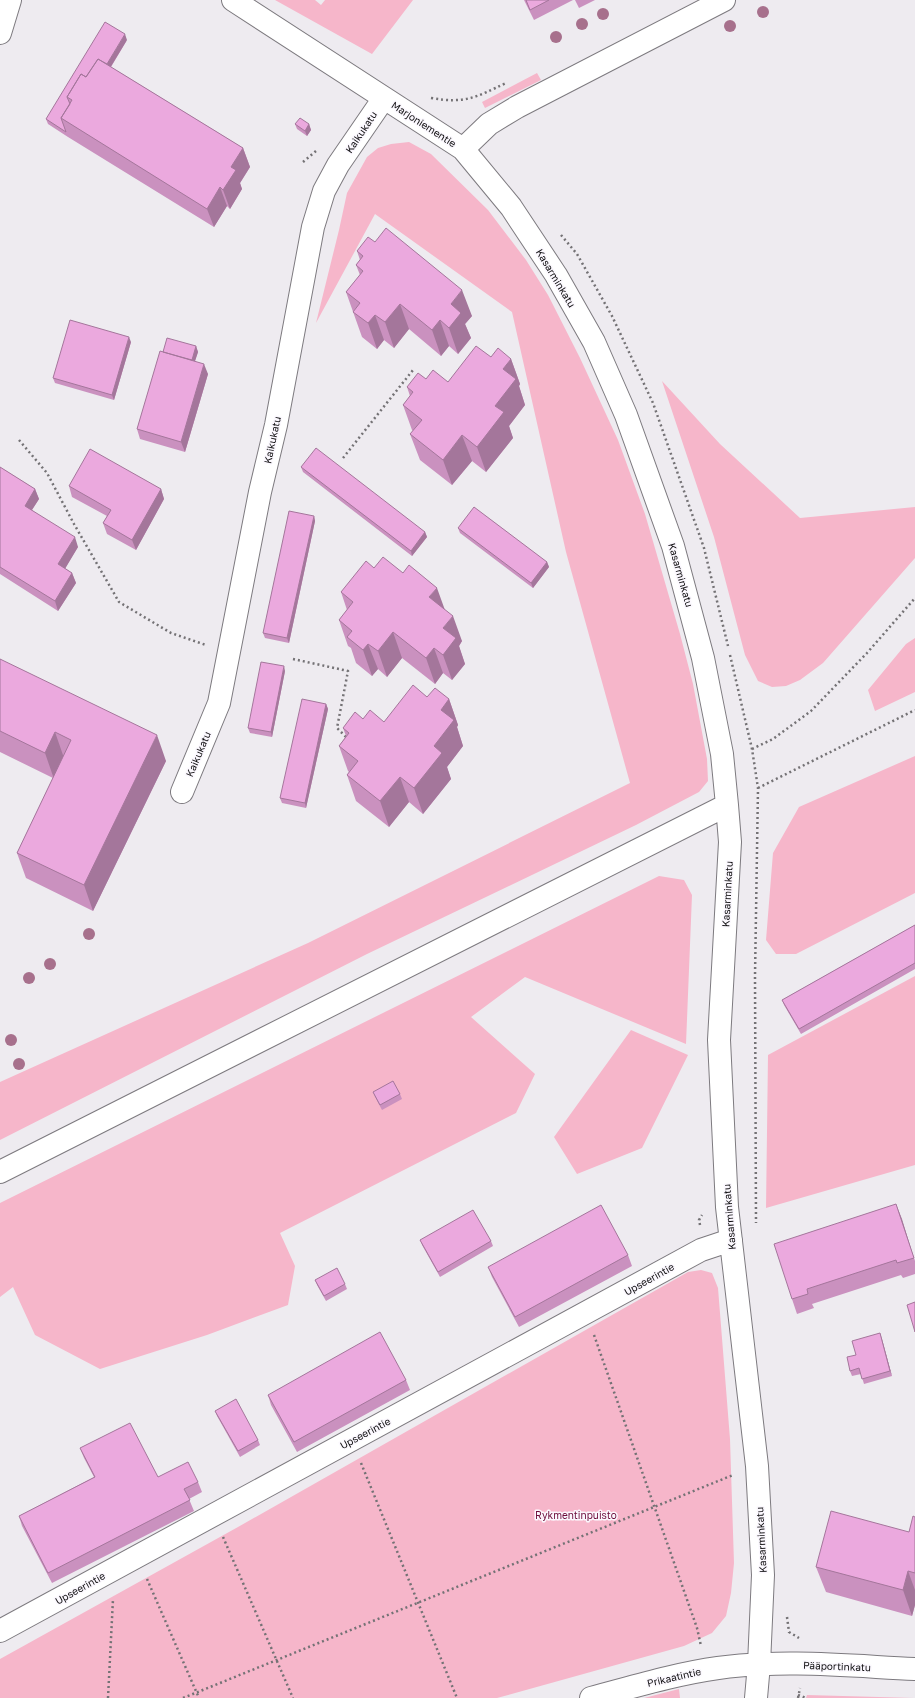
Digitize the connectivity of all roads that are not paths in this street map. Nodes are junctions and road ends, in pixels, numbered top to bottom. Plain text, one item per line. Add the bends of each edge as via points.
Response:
1 (10, 0) edge
2 (234, 0) edge
3 (713, 2) edge
4 (0, 33) edge
5 (384, 98) junction
6 (463, 149) junction
7 (182, 792) dead end
8 (727, 805) junction
9 (0, 1172) edge
10 (731, 1240) junction
11 (0, 1631) edge
12 (759, 1664) junction
13 (915, 1669) edge
14 (591, 1698) edge
15 (756, 1698) edge

1 - 4 street
2 - 5 street, Marjoniementie
3 - 6 street, Marjoniementie via 517,107 489,124
5 - 6 street, Marjoniementie
5 - 7 street, Kaikukatu via 338,165 324,191 313,227 220,702
6 - 8 street, Kasarminkatu via 511,207 556,275 594,342 626,415 673,546 703,658 722,754
8 - 9 street
8 - 10 street, Kasarminkatu via 730,842 719,1040 727,1207
10 - 11 street, Upseerintie via 701,1250
10 - 12 street, Kasarminkatu via 757,1466 763,1575
12 - 13 street, Pääportinkatu
12 - 14 street, Prikaatintie via 704,1670
12 - 15 street, Kasarminkatu

